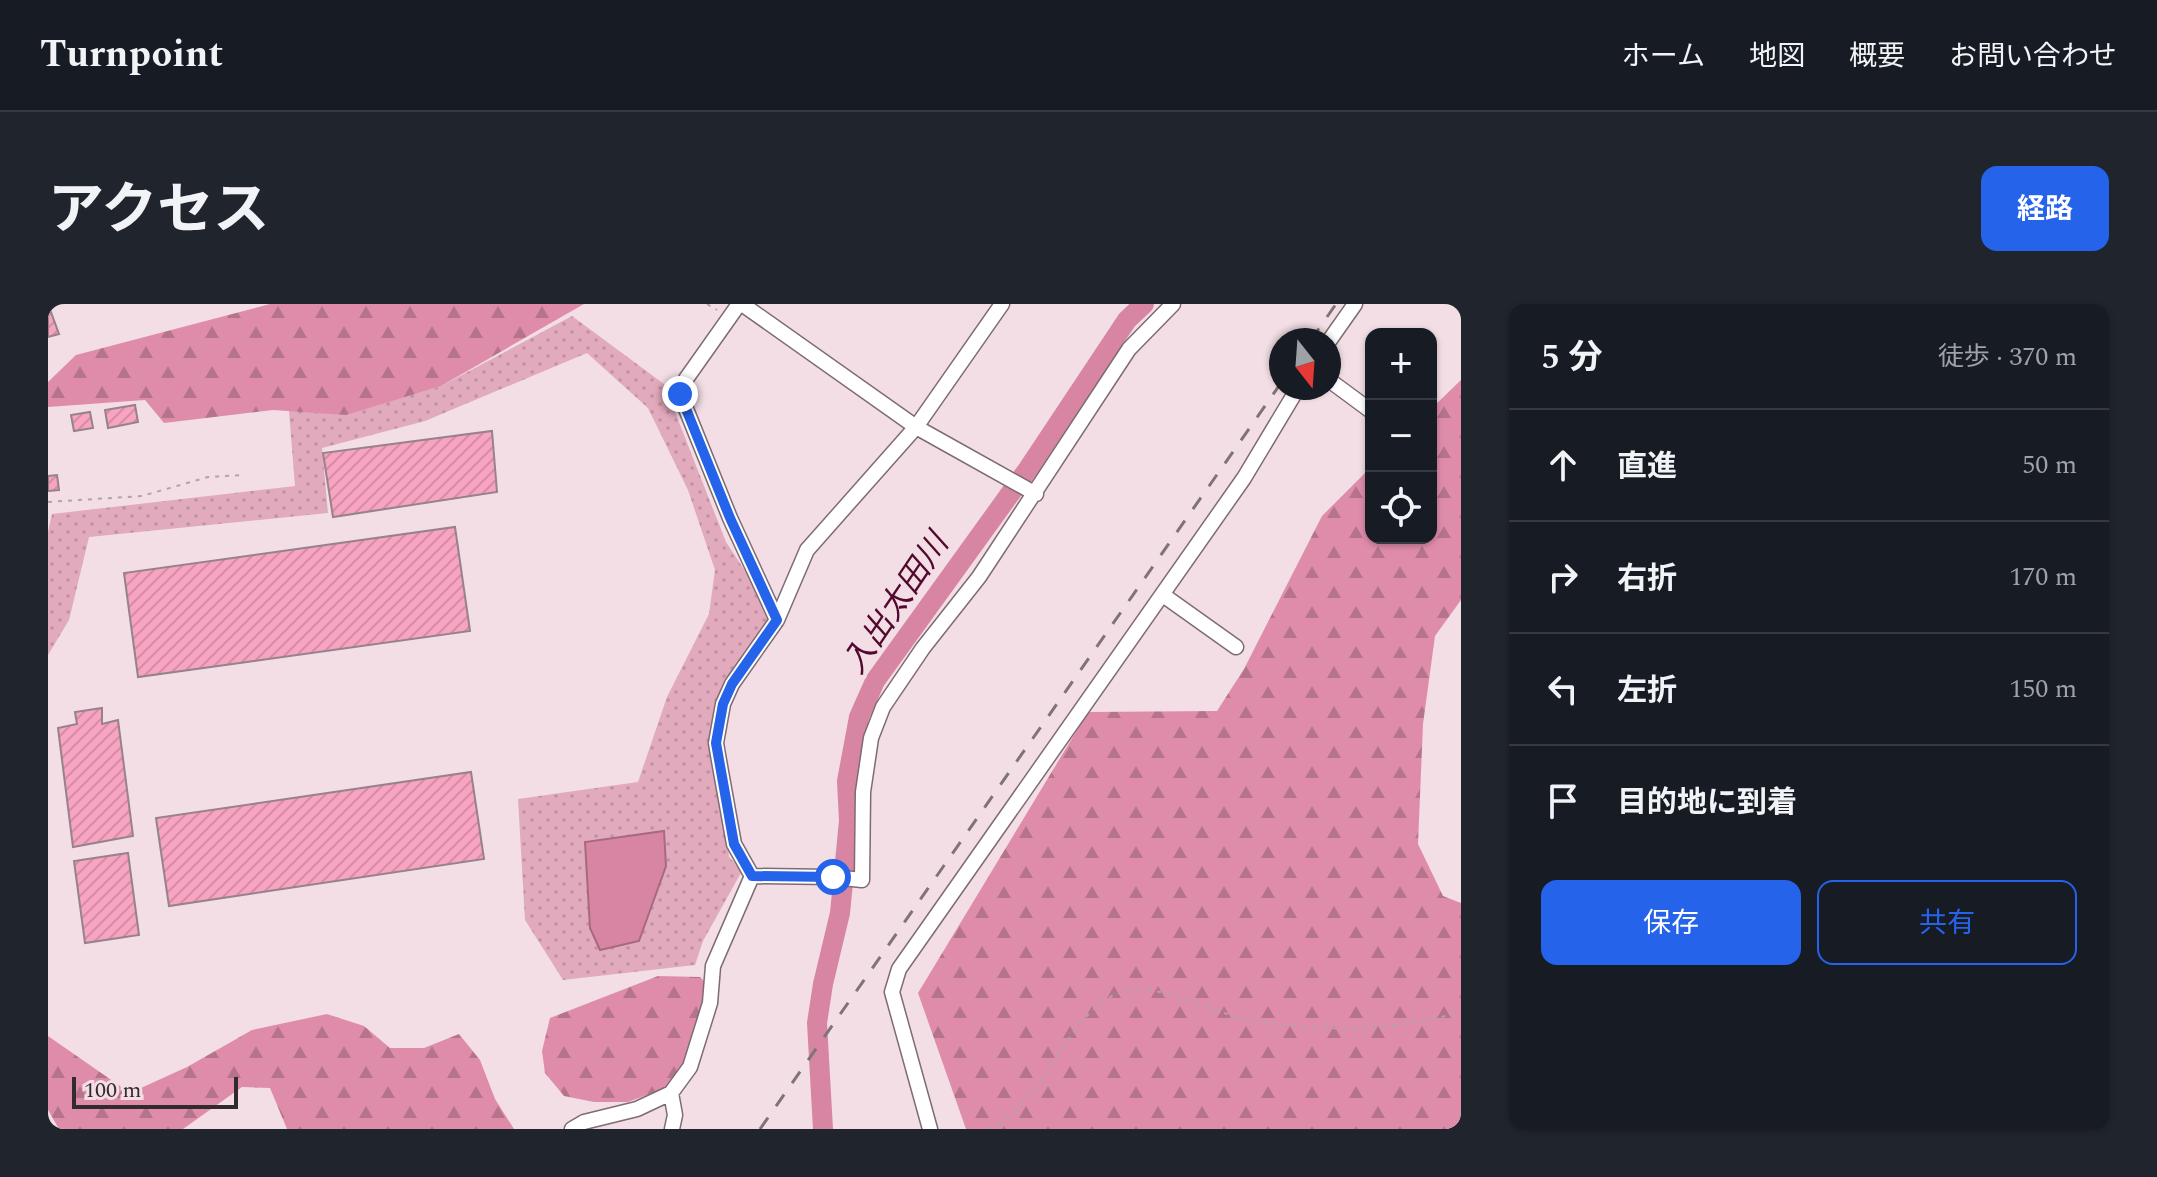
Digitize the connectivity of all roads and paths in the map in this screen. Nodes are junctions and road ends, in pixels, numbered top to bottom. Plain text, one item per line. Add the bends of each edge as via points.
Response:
1 (741, 304) edge
2 (1002, 304) edge
3 (1173, 304) edge
4 (1355, 304) edge
5 (1338, 328) edge
6 (1341, 389) edge
7 (1291, 400) edge
8 (1365, 407) edge
9 (916, 427) junction
10 (245, 475) dead end
11 (1036, 494) junction
12 (48, 502) edge
13 (1163, 595) junction
14 (777, 620) junction
15 (1236, 647) dead end
16 (752, 876) junction
17 (1461, 1012) edge
18 (671, 1093) junction
19 (572, 1129) edge
20 (672, 1129) edge
21 (930, 1129) edge
22 (989, 1129) edge

1 - 9 street
1 - 14 street via 680,394
2 - 9 street
3 - 11 street via 1129,349
4 - 5 street
6 - 8 street
7 - 13 street
9 - 11 street
9 - 14 street via 807,550
10 - 12 path via 208,477 142,496
11 - 16 street via 883,707 871,738 863,792 862,880
13 - 15 street
13 - 21 street via 899,969 892,992
14 - 16 street via 732,684 716,743 734,844
16 - 18 street via 713,966 710,1003 690,1067
17 - 22 path via 1388,1028 1303,1026 1243,1019 1156,992 1125,990 1092,1011 1024,1101
18 - 19 street
18 - 20 street

